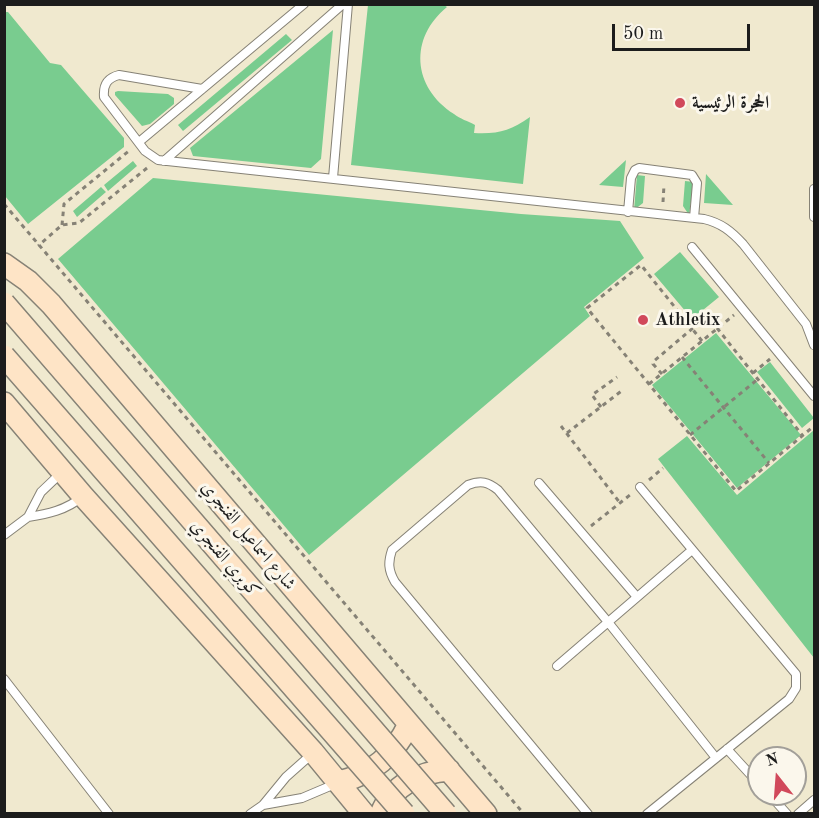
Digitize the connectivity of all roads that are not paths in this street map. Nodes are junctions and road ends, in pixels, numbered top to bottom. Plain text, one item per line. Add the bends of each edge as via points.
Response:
1 (304, 4) edge
2 (345, 4) edge
3 (202, 88) junction
4 (139, 142) junction
5 (164, 161) junction
6 (333, 178) junction
7 (814, 189) edge
8 (628, 212) junction
9 (814, 217) edge
10 (694, 218) junction
11 (692, 247) dead end
12 (4, 264) edge
13 (4, 303) edge
14 (810, 325) edge
15 (814, 345) edge
16 (4, 356) edge
17 (814, 396) edge
18 (4, 403) edge
19 (62, 472) junction
20 (539, 483) dead end
21 (640, 487) road end
22 (83, 496) junction
23 (28, 517) junction
24 (4, 535) edge
25 (692, 550) junction
26 (637, 597) junction
27 (608, 622) junction
28 (556, 666) dead end
29 (4, 679) edge
30 (409, 724) junction
31 (727, 749) junction
32 (314, 752) junction
33 (716, 758) junction
34 (449, 770) junction
35 (747, 770) edge
36 (339, 782) junction
37 (814, 800) edge
38 (263, 806) junction
39 (109, 813) edge
40 (250, 813) edge
41 (364, 813) edge
42 (381, 813) edge
43 (404, 813) edge
44 (446, 813) edge
45 (486, 813) edge
46 (588, 813) edge
47 (647, 813) edge
48 (798, 813) edge

1 - 3 lane
2 - 5 lane
2 - 6 lane
3 - 4 lane
3 - 4 lane via 119,75 106,82 104,97
4 - 5 lane via 150,156
5 - 6 lane
6 - 8 lane
7 - 9 lane
8 - 10 lane
8 - 10 lane via 631,178 639,168 688,173 696,178
10 - 14 lane via 715,222 733,233
11 - 17 lane
12 - 30 main road, شارع اسماعيل الفنجري via 51,304
13 - 44 main road, كوبري الفنجري, bridge
14 - 15 lane
16 - 43 main road, كوبري الفنجري, bridge
18 - 19 main road
19 - 22 main road
19 - 23 lane via 40,492
20 - 26 lane
21 - 25 lane
22 - 23 lane via 72,505
22 - 32 main road
23 - 24 lane
25 - 26 lane
25 - 31 lane via 796,674 796,687 789,699
26 - 27 lane
27 - 28 lane
27 - 33 lane
27 - 46 lane via 490,483 468,485 392,550 388,561 394,582
29 - 39 lane
30 - 34 main road, شارع اسماعيل الفنجري
30 - 36 main road via 382,763
31 - 33 lane
31 - 35 lane
32 - 36 main road
32 - 38 lane via 286,777
33 - 47 lane
34 - 42 main road via 433,771 403,785
34 - 45 main road, شارع اسماعيل الفنجري
36 - 38 lane via 302,798
36 - 41 main road
37 - 48 lane
38 - 40 lane

